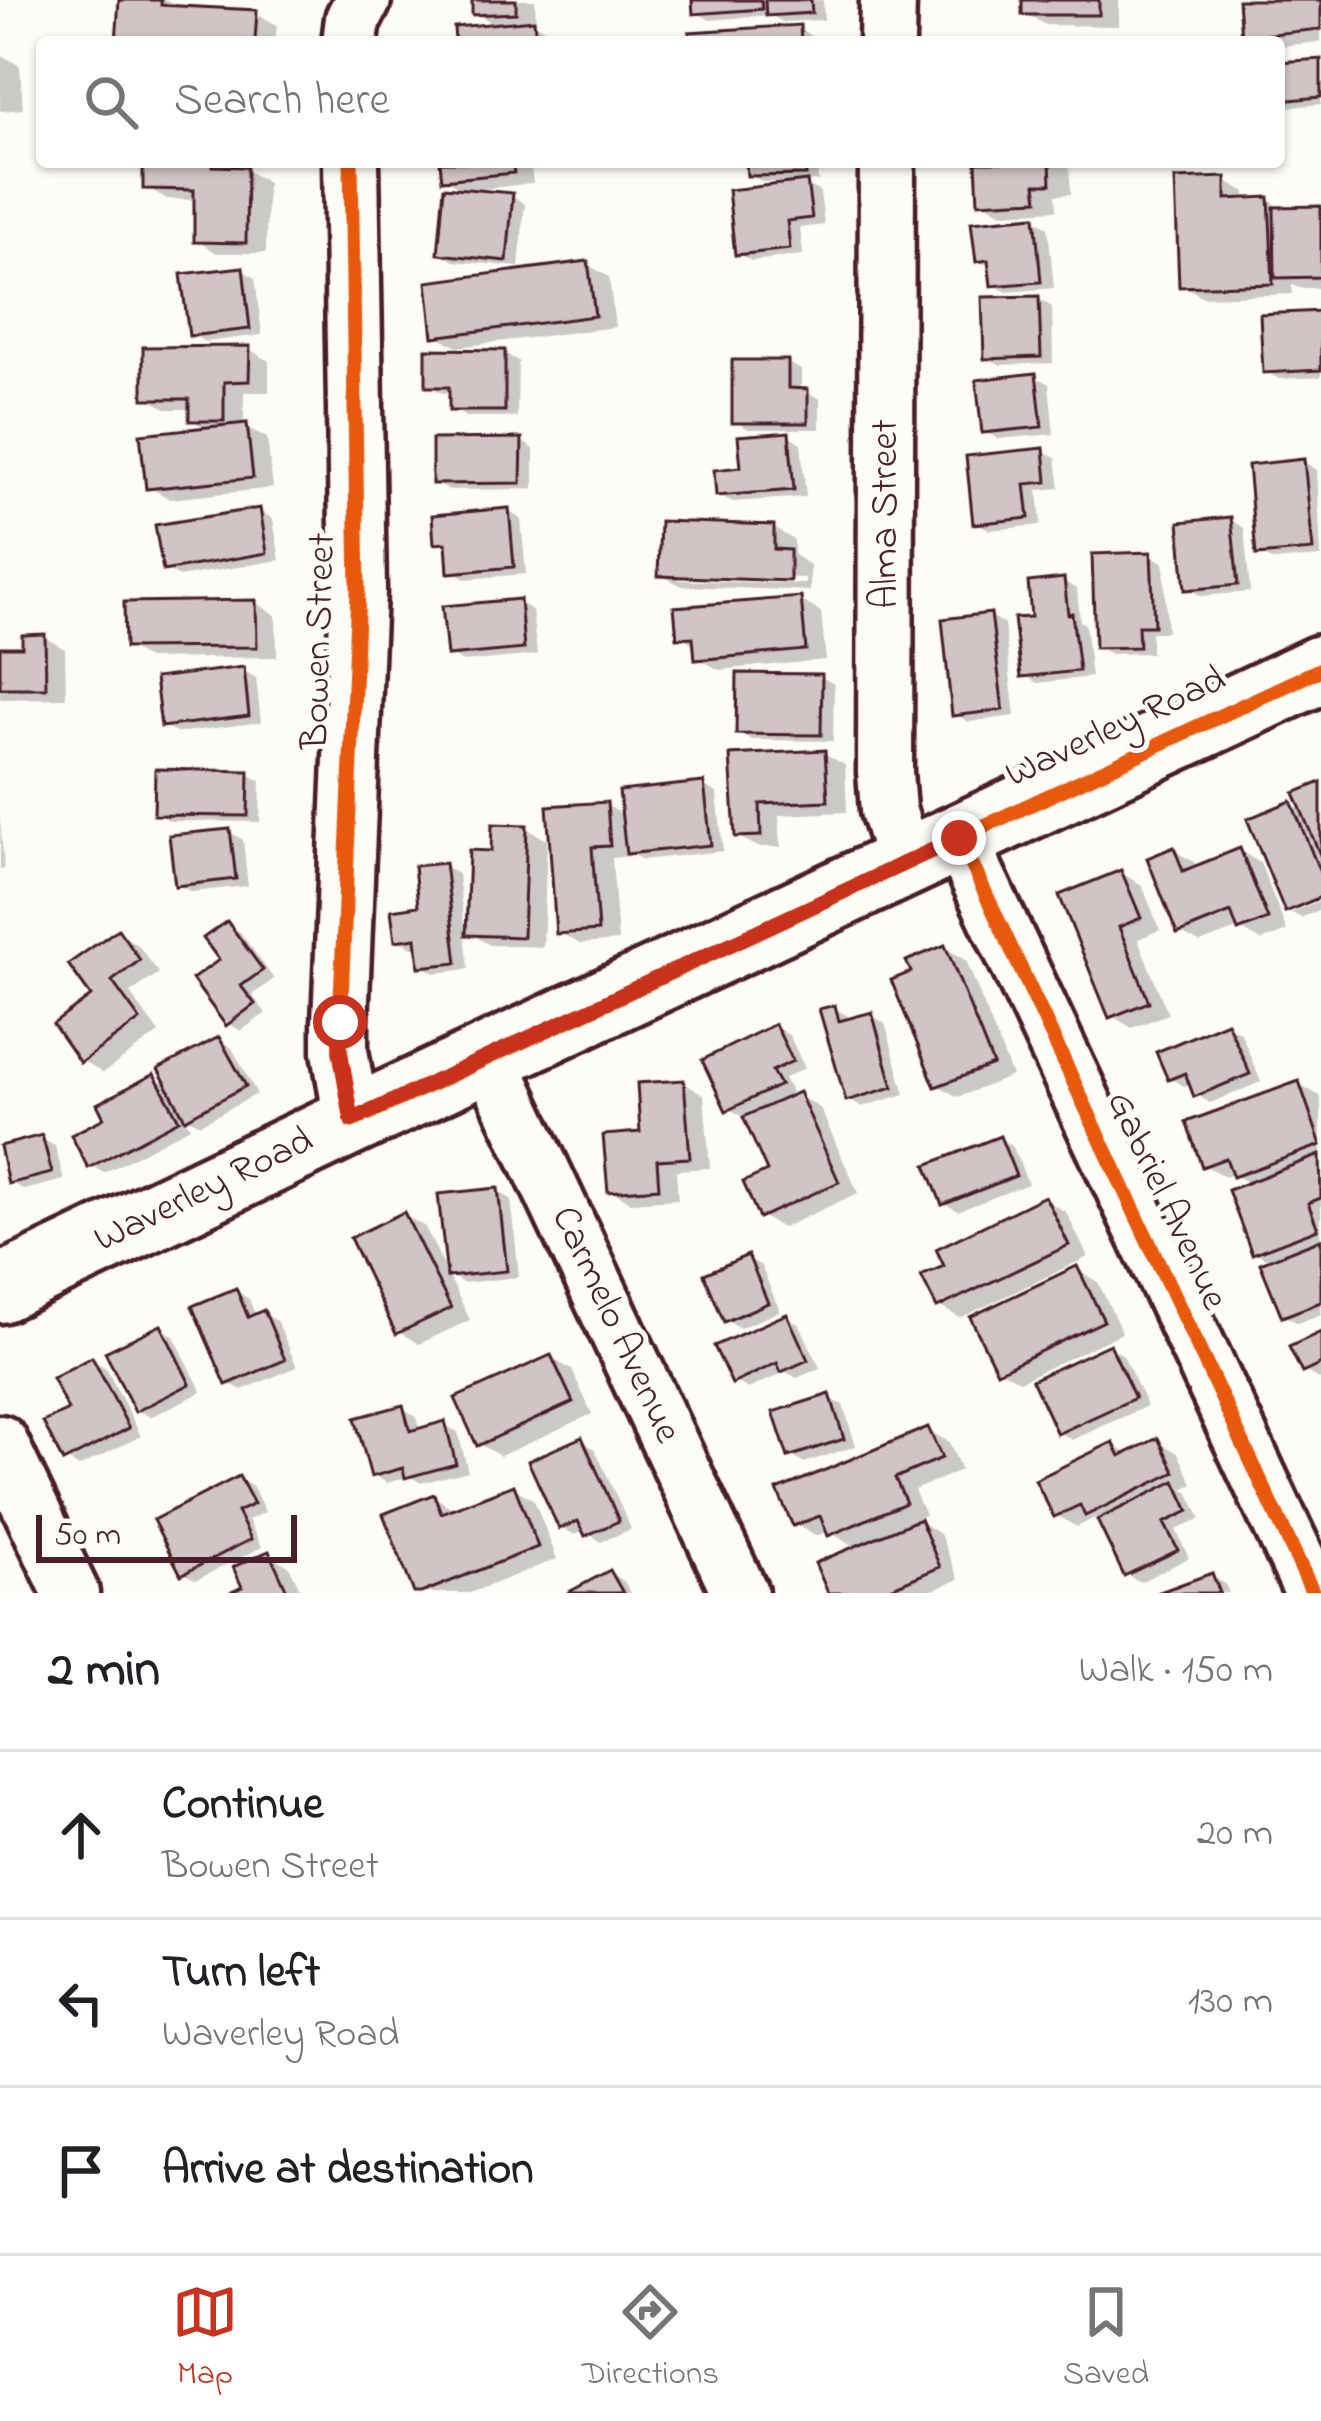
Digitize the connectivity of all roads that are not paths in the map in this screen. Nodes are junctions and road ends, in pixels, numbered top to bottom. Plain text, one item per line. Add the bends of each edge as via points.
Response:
1 (363, 0) edge
2 (887, 0) edge
3 (351, 36) edge
4 (887, 36) edge
5 (351, 168) edge
6 (887, 168) edge
7 (1321, 669) edge
8 (932, 850) junction
9 (488, 1057) junction
10 (352, 1120) junction
11 (0, 1289) edge
12 (0, 1443) edge
13 (71, 1593) edge
14 (740, 1593) edge
15 (1313, 1593) edge

1 - 3 street
2 - 4 street
5 - 10 street, Bowen Street via 358,591 340,1037
6 - 8 street, Alma Street via 885,772 888,810
7 - 8 main road, Waverley Road
8 - 9 main road, Waverley Road
8 - 15 street, Gabriel Avenue
9 - 10 main road, Waverley Road
9 - 14 street, Carmelo Avenue
10 - 11 main road, Waverley Road
12 - 13 street

